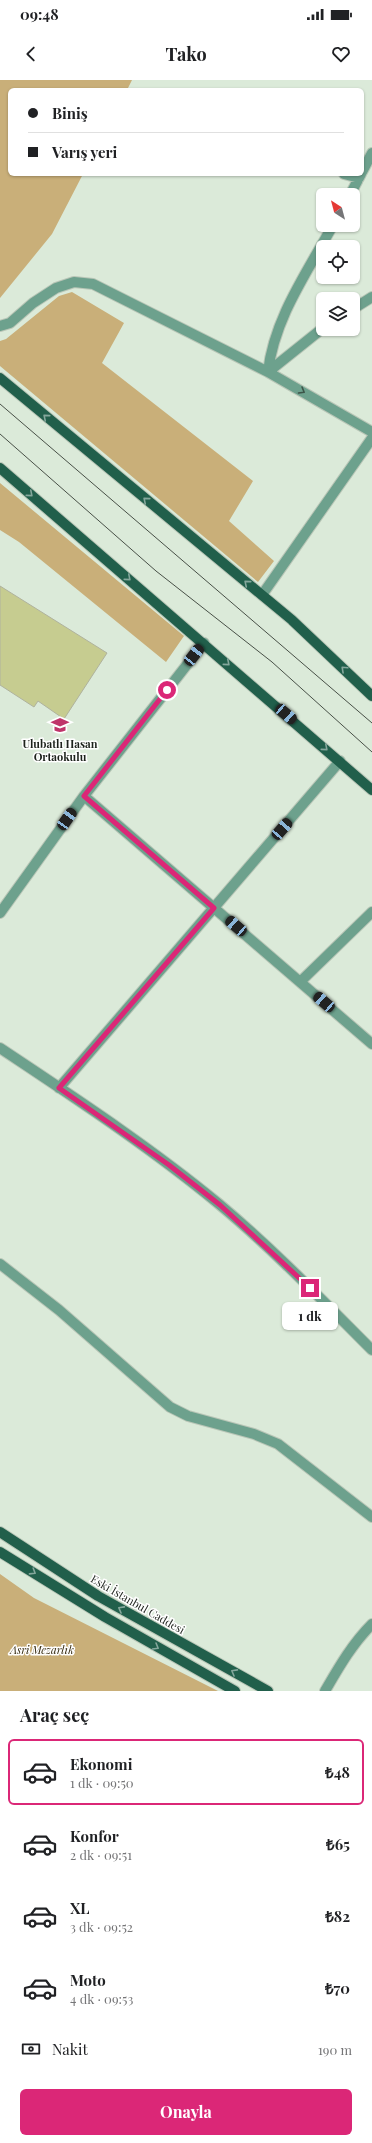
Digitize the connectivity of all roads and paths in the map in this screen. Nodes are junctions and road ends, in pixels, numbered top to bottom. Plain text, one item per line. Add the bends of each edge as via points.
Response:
1 (372, 153) edge
2 (364, 169) edge
3 (360, 176) edge
4 (354, 188) edge
5 (329, 232) edge
6 (372, 298) edge
7 (360, 305) edge
8 (0, 326) edge
9 (316, 334) edge
10 (268, 372) junction
11 (0, 378) edge
12 (372, 432) edge
13 (372, 438) edge
14 (0, 468) edge
15 (262, 595) junction
16 (204, 643) junction
17 (372, 696) edge
18 (340, 762) junction
19 (372, 790) edge
20 (84, 796) junction
21 (214, 908) junction
22 (372, 912) edge
23 (0, 913) edge
24 (300, 982) junction
25 (372, 1044) edge
26 (0, 1048) edge
27 (59, 1088) junction
28 (0, 1264) edge
29 (372, 1350) edge
30 (372, 1517) edge
31 (0, 1532) edge
32 (0, 1552) edge
33 (372, 1624) edge
34 (235, 1691) edge
35 (268, 1691) edge
36 (325, 1691) edge

1 - 2 street
3 - 4 street
5 - 10 street via 279,325 270,352
6 - 7 street
8 - 10 street via 10,323 56,288 74,282 93,284
9 - 10 street
10 -> 12 street
15 -> 11 main road
13 - 15 street
14 -> 16 main road
17 -> 15 main road
16 -> 18 main road
16 - 20 street
18 - 19 main road
18 - 21 street
20 - 21 street
20 - 23 street
21 - 24 street
21 - 27 street
22 - 24 street
24 - 25 street
26 - 27 street
27 - 29 street via 169,1165 220,1205 257,1237
28 - 30 street via 60,1310 170,1407 188,1416 254,1434 278,1444
35 -> 31 main road, Eski İstanbul Caddesi via 98,1596
32 -> 34 main road via 105,1618
33 - 36 street via 342,1662

